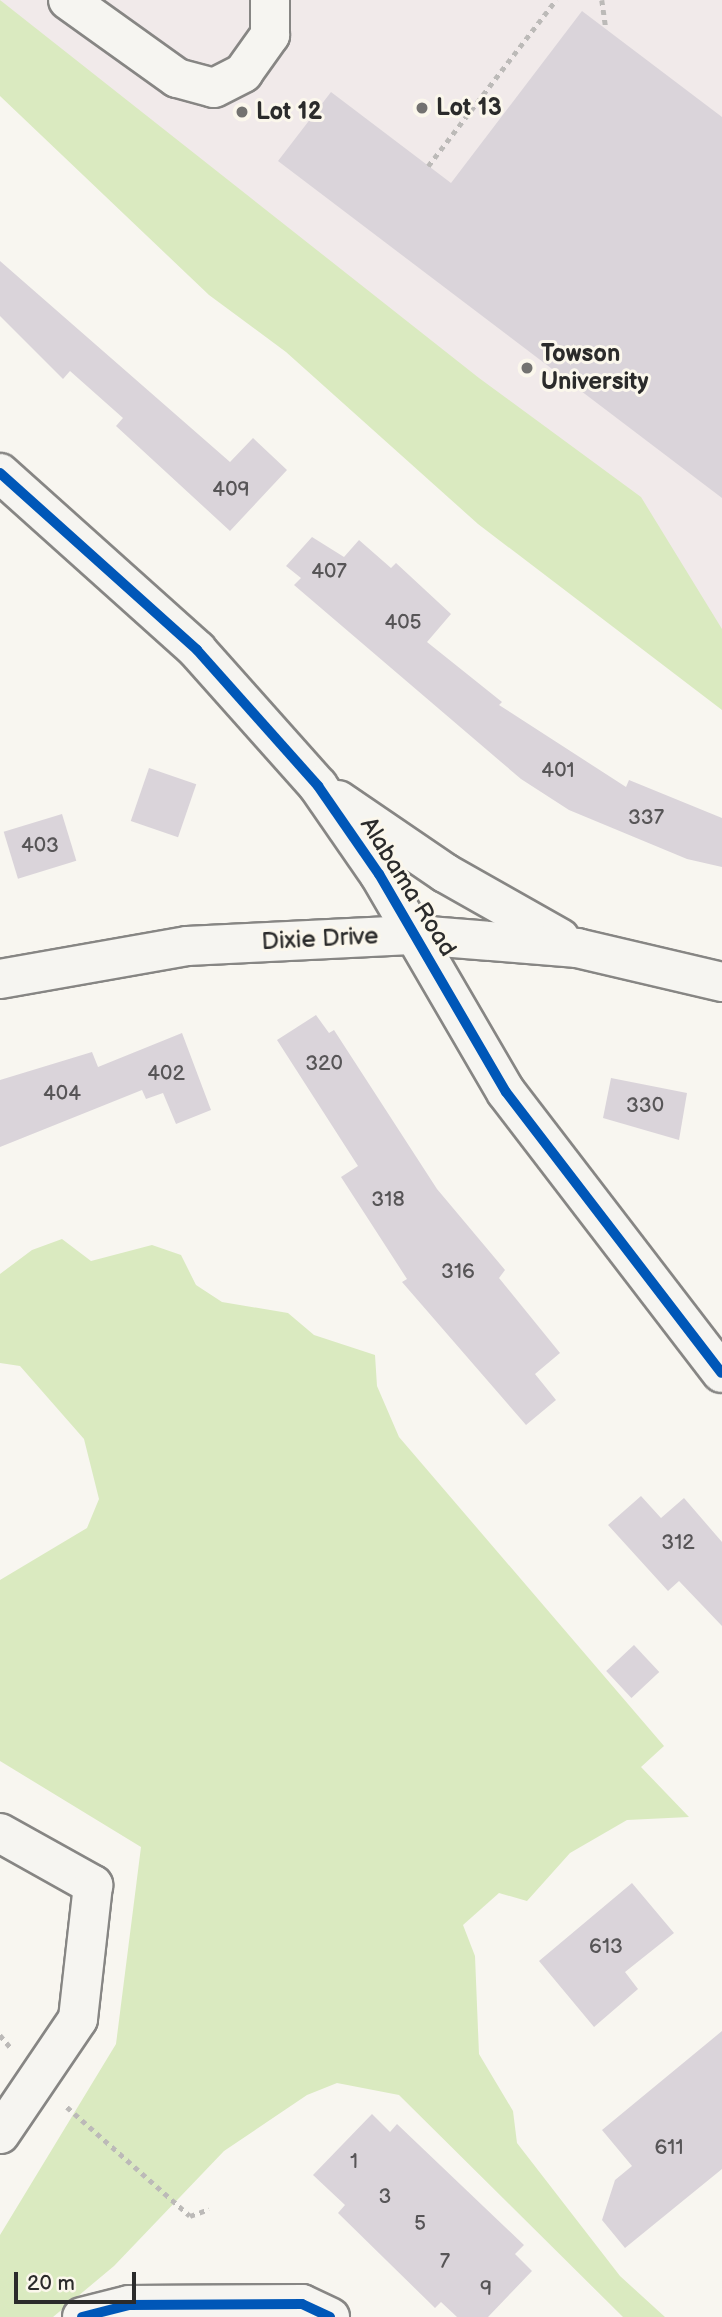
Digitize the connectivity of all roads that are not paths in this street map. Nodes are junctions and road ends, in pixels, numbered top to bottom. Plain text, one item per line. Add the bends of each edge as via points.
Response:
1 (68, 0) edge
2 (270, 0) edge
3 (0, 473) edge
4 (318, 786) junction
5 (416, 935) junction
6 (577, 948) junction
7 (0, 979) edge
8 (722, 982) edge
9 (722, 1373) edge
10 (0, 1833) edge
11 (0, 2134) edge
12 (82, 2317) edge
13 (330, 2317) edge

1 - 2 street via 177,78 214,88 243,74 270,35
3 - 4 street, Alabama Road via 197,650
4 - 5 street, Alabama Road
4 - 6 street via 445,873
5 - 6 street, Dixie Drive
5 - 7 street, Dixie Drive via 187,946
5 - 9 street, Alabama Road via 506,1092
6 - 8 street, Dixie Drive
10 - 11 street via 93,1885 78,2019
12 - 13 street via 129,2305 289,2304

